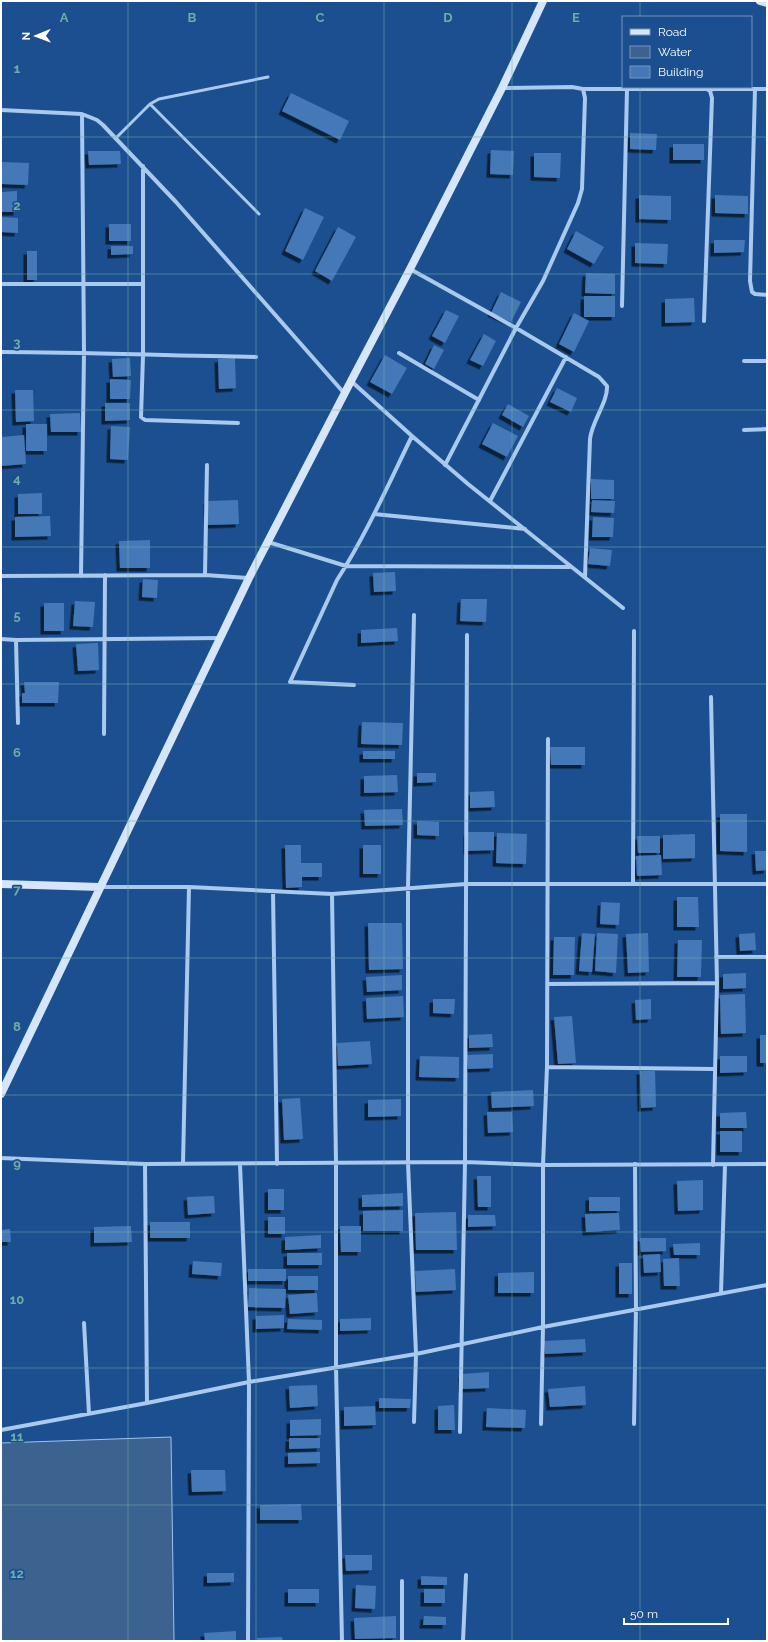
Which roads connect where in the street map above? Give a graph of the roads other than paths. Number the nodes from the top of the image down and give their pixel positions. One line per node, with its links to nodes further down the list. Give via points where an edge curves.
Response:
1 (543, 1): 5 (street)
2 (760, 1): 3 (street)
3 (767, 3)
4 (268, 77): 11 (lane, via 168,96)
5 (502, 88): 6 (street); 17 (street)
6 (582, 89): 7 (street); 24 (street, via 585,98 581,194 542,281)
7 (627, 89): 10 (street); 22 (street)
8 (754, 89): 9 (street); 10 (street); 21 (street, via 750,281 752,292)
9 (767, 89)
10 (709, 90): 23 (street, via 712,98)
11 (150, 104): 14 (lane); 16 (lane)
12 (1, 110): 13 (street)
13 (82, 114): 14 (street, via 97,120); 20 (street)
14 (116, 138): 15 (street)
15 (142, 166): 19 (street); 34 (street)
16 (259, 214)
17 (410, 270): 24 (street); 33 (street)
18 (1, 284): 20 (street)
19 (142, 284): 20 (street); 28 (street)
20 (83, 285): 26 (street)
21 (767, 295)
22 (622, 306)
23 (704, 321)
24 (516, 328): 30 (street); 35 (street)
25 (1, 352): 26 (street)
26 (84, 352): 28 (street); 51 (street)
27 (399, 353): 35 (street)
28 (143, 356): 29 (street); 36 (street, via 142,419)
29 (256, 357)
30 (566, 357): 42 (street); 52 (street, via 599,376 607,386 590,438)
31 (744, 361): 32 (street)
32 (767, 361)
33 (351, 381): 34 (street); 39 (street)
34 (344, 394): 45 (street)
35 (479, 400): 41 (street)
36 (238, 423)
37 (767, 429): 38 (street)
38 (744, 430)
39 (412, 436): 41 (street); 43 (street)
40 (207, 465): 49 (street)
41 (445, 465): 42 (street)
42 (490, 501): 44 (street)
43 (374, 514): 44 (street); 46 (street)
44 (525, 529): 47 (street)
45 (268, 542): 46 (street); 53 (street)
46 (346, 566): 47 (street); 62 (street, via 337,580 290,682)
47 (571, 567): 52 (street)
48 (105, 575): 49 (street); 51 (street); 60 (street)
49 (206, 575): 53 (street)
50 (1, 576): 51 (street)
51 (81, 576)
52 (585, 577): 54 (street)
53 (249, 578): 58 (street)
54 (623, 608)
55 (414, 615): 75 (street)
56 (634, 631): 69 (street)
57 (467, 636): 68 (street)
58 (220, 638): 60 (street); 73 (street)
59 (1, 639): 61 (street)
60 (104, 639): 61 (street); 65 (street)
61 (16, 640): 64 (street)
62 (354, 685)
63 (711, 697): 70 (street)
64 (18, 723)
65 (104, 734)
66 (548, 740): 72 (street)
67 (1, 884): 73 (street)
68 (466, 884): 72 (street); 75 (street); 87 (street)
69 (633, 884): 70 (street); 72 (street)
70 (716, 884): 71 (street); 78 (street)
71 (767, 884)
72 (548, 885): 81 (street)
73 (100, 887): 74 (street); 84 (street)
74 (190, 887): 76 (street); 90 (street)
75 (408, 887): 77 (street); 88 (street)
76 (272, 891): 77 (street); 92 (street)
77 (332, 894): 86 (street)
78 (716, 957): 79 (street); 80 (street)
79 (767, 957)
80 (717, 983): 81 (street); 83 (street)
81 (548, 984): 82 (street)
82 (547, 1067): 83 (street); 93 (street)
83 (714, 1069): 96 (street)
84 (1, 1094)
85 (1, 1158): 89 (street)
86 (336, 1162): 88 (street); 92 (street); 105 (street)
87 (465, 1162): 88 (street); 93 (street); 103 (street)
88 (408, 1163): 104 (street)
89 (145, 1164): 90 (street); 107 (street)
90 (183, 1164): 91 (street)
91 (240, 1164): 92 (street); 106 (street)
92 (277, 1164)
93 (543, 1164): 94 (street); 102 (street)
94 (635, 1164): 96 (street); 100 (street)
95 (767, 1164): 97 (street)
96 (713, 1165): 97 (street)
97 (725, 1165): 99 (street)
98 (767, 1285): 99 (street)
99 (721, 1293): 100 (street)
100 (636, 1309): 102 (street); 111 (street)
101 (84, 1323): 108 (street)
102 (543, 1327): 103 (street); 110 (street)
103 (461, 1345): 104 (street); 113 (street)
104 (416, 1354): 105 (street); 109 (street)
105 (336, 1368): 106 (street); 117 (street)
106 (249, 1382): 107 (street); 116 (street)
107 (148, 1403): 108 (street)
108 (89, 1414): 112 (street)
109 (414, 1422)
110 (541, 1424)
111 (634, 1424)
112 (1, 1430)
113 (460, 1432)
114 (466, 1575): 119 (street)
115 (402, 1581): 118 (street)
116 (248, 1641)
117 (342, 1641)
118 (402, 1641)
119 (463, 1641)

